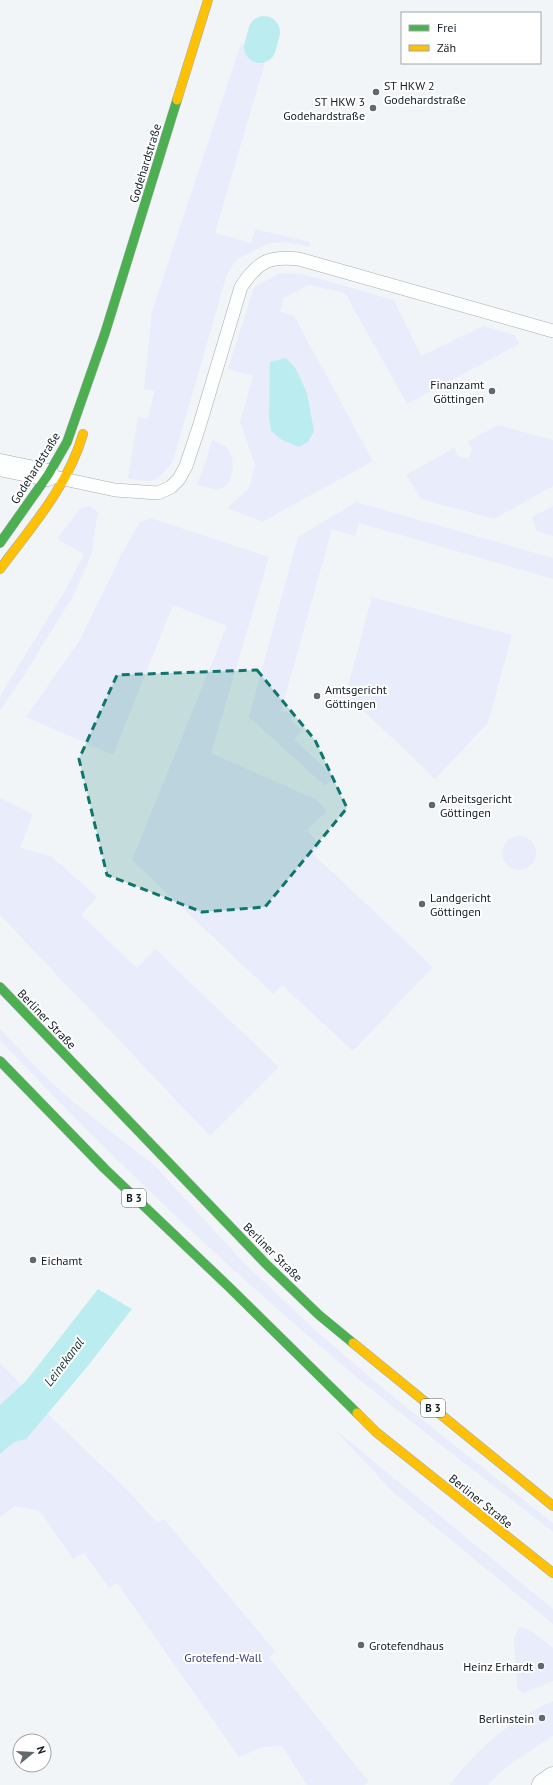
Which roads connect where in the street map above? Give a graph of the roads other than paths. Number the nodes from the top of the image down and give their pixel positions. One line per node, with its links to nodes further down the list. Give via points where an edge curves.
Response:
1 (208, 0): 3 (main road, Godehardstraße)
2 (553, 331): 7 (lane, via 299,259 271,259 259,264 241,287 199,427 179,479 158,493 115,490)
3 (105, 333): 4 (main road, Godehardstraße); 7 (main road, Godehardstraße)
4 (89, 408)
5 (86, 423): 7 (main road, Godehardstraße, via 81,446)
6 (0, 465): 7 (street)
7 (57, 477): 8 (main road, Godehardstraße); 9 (main road, Godehardstraße)
8 (0, 543)
9 (0, 569)
10 (0, 987): 12 (main road, Berliner Straße / B 3, via 266,1264 319,1315)
11 (0, 1061): 13 (main road, Berliner Straße / B 3, via 111,1175 376,1432)
12 (551, 1501)
13 (553, 1573)
14 (553, 1778): 15 (street)
15 (543, 1785)

